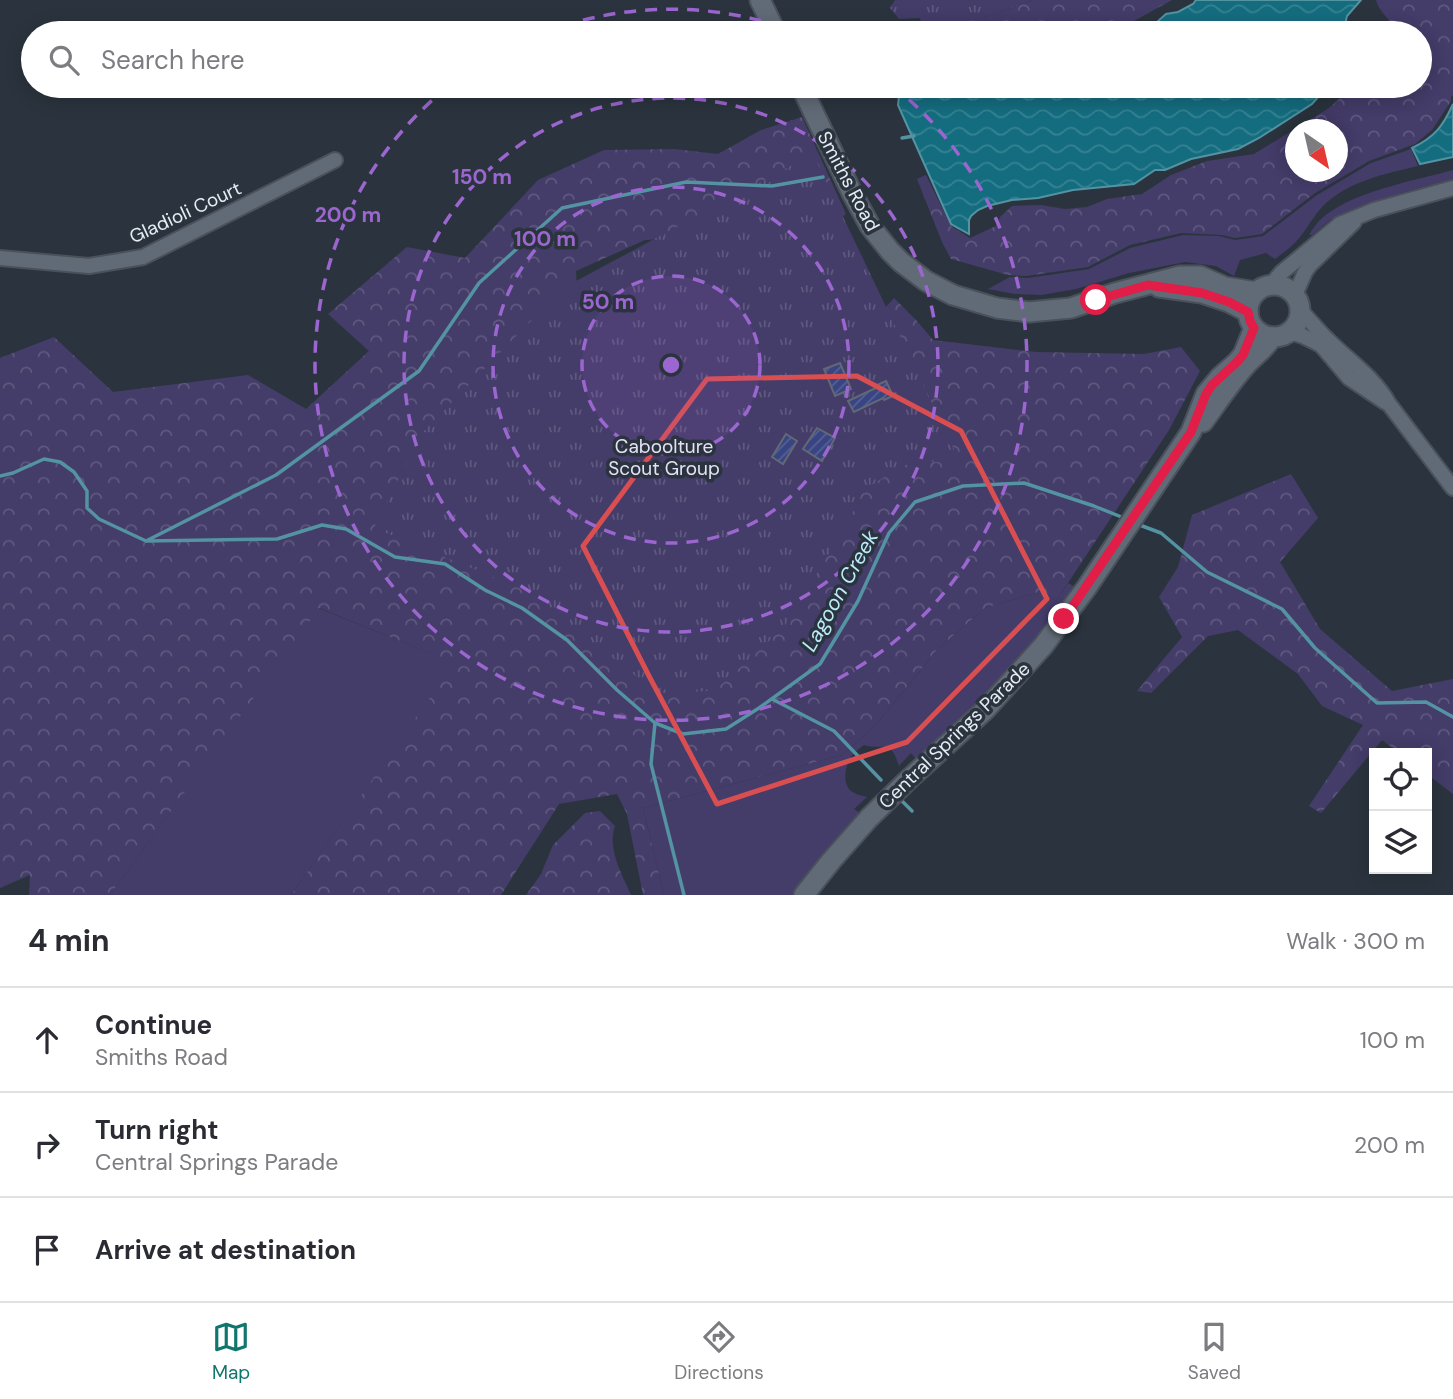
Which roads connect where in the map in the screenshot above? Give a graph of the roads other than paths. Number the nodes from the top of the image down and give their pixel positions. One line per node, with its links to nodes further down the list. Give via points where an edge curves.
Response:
1 (760, 0): 2 (street)
2 (770, 21)
3 (807, 98): 8 (street, Smiths Road, via 870,226 901,262 939,288 982,305 1029,312 1071,307)
4 (335, 160): 7 (street, Gladioli Court, via 142,257 89,266)
5 (1453, 188): 6 (street)
6 (1357, 218): 9 (street, via 1340,224); 10 (street, via 1304,272)
7 (0, 258)
8 (1148, 285): 9 (street, Smiths Road, via 1194,275 1225,288); 11 (street, Smiths Road, via 1229,302)
9 (1264, 288): 10 (street, via 1280,285 1289,289); 11 (street, via 1249,305)
10 (1298, 303): 12 (street, via 1296,326); 13 (street, via 1329,341 1382,391)
11 (1251, 320): 12 (street, via 1259,333); 14 (street, Central Springs Parade, via 1243,355 1212,385)
12 (1281, 334): 13 (street, via 1303,336 1321,345 1349,378); 14 (street, Central Springs Parade, via 1248,362)
13 (1389, 404): 15 (street)
14 (1191, 432): 16 (street, Central Springs Parade, via 1070,612 1024,668 869,818)
15 (1453, 488)
16 (804, 895)

